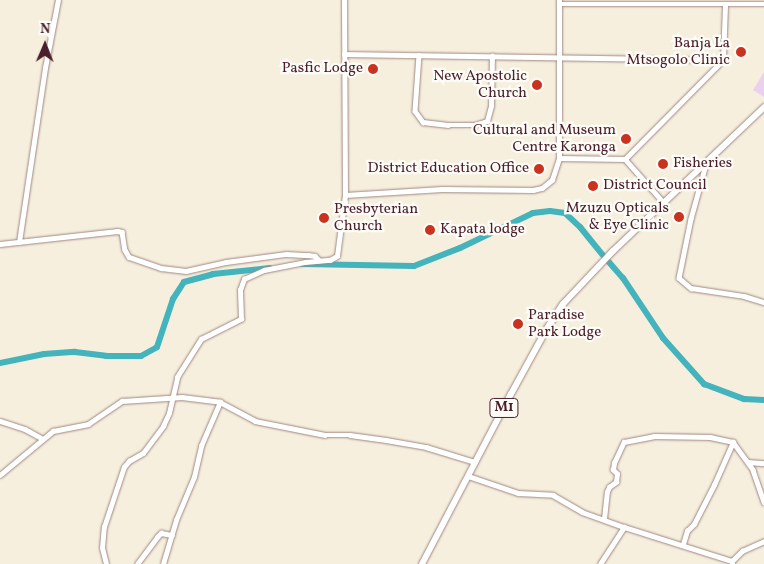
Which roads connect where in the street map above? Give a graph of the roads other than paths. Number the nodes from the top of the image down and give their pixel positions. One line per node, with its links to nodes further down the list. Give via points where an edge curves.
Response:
1 (58, 0): 17 (street)
2 (344, 0): 6 (street)
3 (560, 2): 5 (street); 9 (street)
4 (764, 4): 5 (street)
5 (725, 5): 10 (street)
6 (344, 54): 7 (street); 15 (street)
7 (419, 55): 8 (street); 8 (street, via 415,111 423,122 448,125 482,124 490,117)
8 (492, 56): 9 (street)
9 (559, 56): 10 (street); 12 (street)
10 (723, 60): 13 (street)
11 (764, 107): 14 (highway, M1)
12 (559, 158): 13 (street); 15 (street, via 552,180 533,190 442,188)
13 (624, 160): 16 (street)
14 (707, 161): 16 (highway, M1); 20 (street, via 690,219 679,278 691,288)
15 (345, 195): 19 (street, via 337,256)
16 (664, 203): 26 (highway, M1, via 578,286 546,330)
17 (19, 242): 18 (street); 19 (street, via 120,231 129,257 154,267 182,271 276,254 308,254)
18 (0, 244)
19 (319, 260): 21 (street, via 272,268 244,279 240,290 241,319 201,339 178,373)
20 (764, 302)
21 (172, 397): 22 (street); 24 (street, via 128,399 88,424 53,431); 38 (street, via 168,416 156,436 143,453 124,467 104,527 102,548)
22 (220, 402): 26 (street, via 255,421 324,435 386,440); 34 (street, via 201,446 194,476)
23 (0, 421): 24 (street)
24 (41, 438): 29 (street)
25 (733, 442): 27 (street); 32 (street, via 675,435 625,440 615,460 616,482 607,492); 36 (street)
26 (475, 462): 30 (highway, M1)
27 (748, 462): 28 (street); 31 (street)
28 (764, 463)
29 (0, 475)
30 (468, 476): 32 (street, via 518,493 554,495 582,512); 41 (highway, M1)
31 (764, 502)
32 (604, 519): 33 (street)
33 (624, 527): 36 (street); 42 (street)
34 (172, 535): 39 (street, via 161,533); 40 (street)
35 (764, 541): 37 (street, via 742,551)
36 (683, 544): 37 (street)
37 (732, 562)
38 (106, 564)
39 (137, 564)
40 (163, 564)
41 (422, 564)
42 (600, 564)

